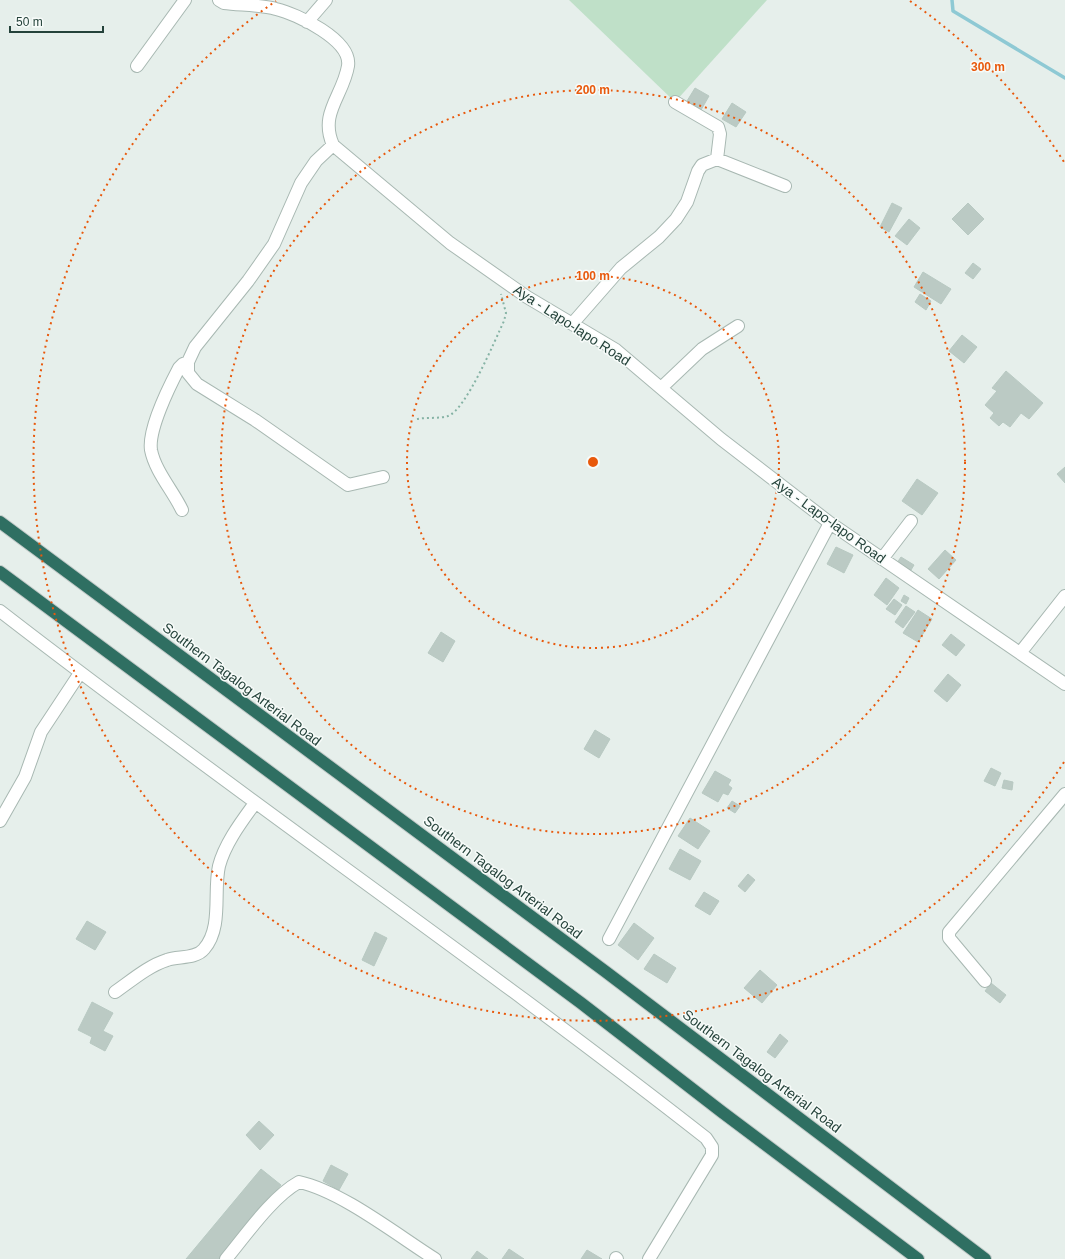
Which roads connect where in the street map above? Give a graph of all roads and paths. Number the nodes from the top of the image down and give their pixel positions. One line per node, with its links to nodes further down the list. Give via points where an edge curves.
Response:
1 (185, 0): 5 (street)
2 (219, 0): 4 (street, via 224,3 275,8)
3 (326, 0): 4 (street)
4 (307, 22): 7 (street, via 339,42 346,54 348,66 328,121 328,133)
5 (137, 66)
6 (675, 102): 8 (street, via 718,127 720,134)
7 (333, 145): 10 (street, Aya - Lapo-lapo Road, via 450,243); 13 (street, via 316,161 301,183 274,244 196,347)
8 (717, 159): 9 (street); 11 (street, via 702,165 687,202 676,218 659,237 621,268)
9 (785, 186)
10 (499, 277): 11 (street, Aya - Lapo-lapo Road, via 526,297); 15 (path, via 506,313 478,376 455,412 447,417)
11 (572, 324): 14 (street, Aya - Lapo-lapo Road, via 616,350)
12 (738, 326): 14 (street, via 702,349)
13 (188, 362): 16 (street, via 188,373 197,384 255,420 348,485); 17 (street, via 179,368 159,410 151,449)
14 (661, 388): 20 (street, Aya - Lapo-lapo Road, via 721,439)
15 (417, 419)
16 (383, 477)
17 (182, 510)
18 (911, 521): 21 (street)
19 (0, 522): 38 (highway, Southern Tagalog Arterial Road, via 606,972)
20 (830, 523): 21 (street, Aya - Lapo-lapo Road); 31 (street)
21 (882, 558): 25 (street, Aya - Lapo-lapo Road)
22 (0, 572): 37 (highway, via 581,1003)
23 (1065, 596): 25 (street)
24 (0, 611): 26 (street)
25 (1020, 653): 27 (street, Aya - Lapo-lapo Road)
26 (80, 673): 29 (street); 30 (street, via 41,732 25,777)
27 (1065, 684)
28 (1065, 794): 32 (street, via 949,932 949,938 956,949)
29 (256, 803): 33 (street, via 236,828 219,866 213,935 204,950 163,961); 36 (street, via 583,1042 706,1138 712,1147 712,1155)
30 (0, 821)
31 (609, 939)
32 (985, 981)
33 (115, 992)
34 (226, 1259): 35 (street, via 277,1199 299,1182 312,1185 351,1205)
35 (434, 1259)
36 (649, 1259)
37 (918, 1259)
38 (985, 1259)

